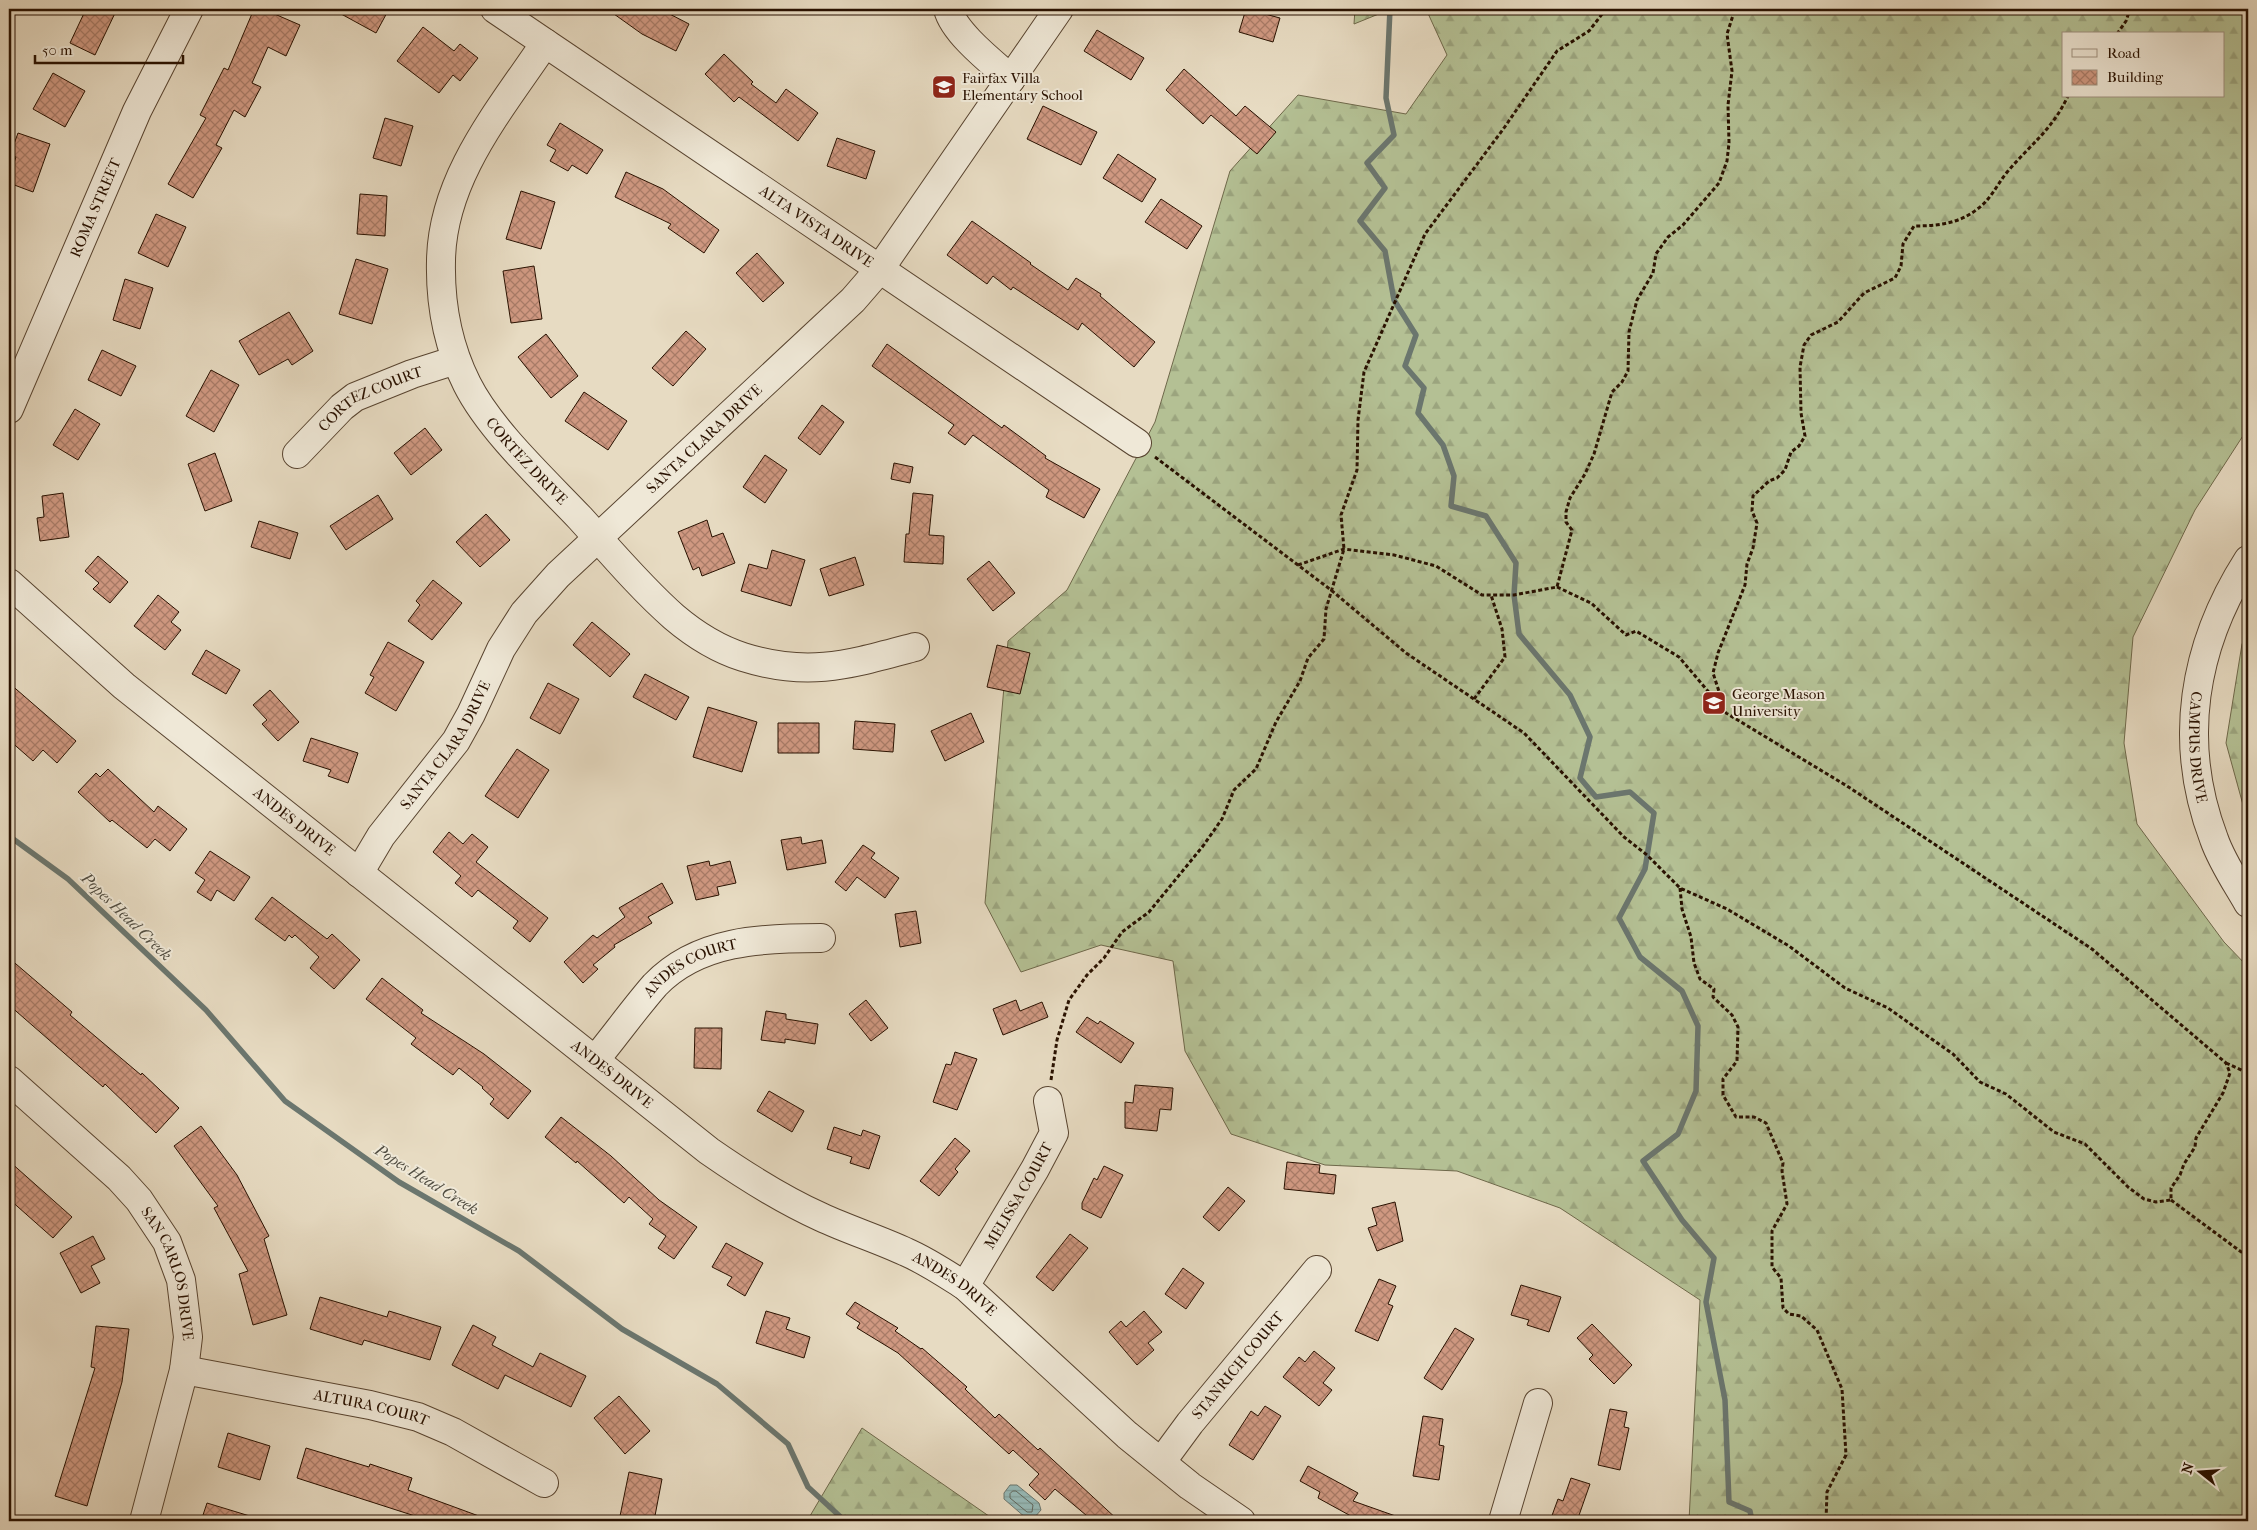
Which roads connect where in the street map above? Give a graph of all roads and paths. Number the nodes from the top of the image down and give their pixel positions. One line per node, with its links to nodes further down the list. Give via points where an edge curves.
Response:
1 (189, 9): 14 (street, ROMA STREET, via 137,110)
2 (495, 9): 9 (street, ALTA VISTA DRIVE)
3 (948, 9): 10 (street, via 964,34)
4 (1059, 9): 10 (street, SANTA CLARA DRIVE)
5 (1606, 9): 18 (path, via 1589,30 1557,51 1425,234 1364,372 1358,420 1357,470 1341,515)
6 (1736, 9): 22 (path, via 1727,34 1732,71 1727,161 1719,184 1656,254 1653,273 1637,300 1629,332 1628,371 1612,392 1594,454 1566,512 1566,522 1572,530)
7 (2130, 9): 8 (path)
8 (2118, 32)
9 (545, 43): 12 (street, ALTA VISTA DRIVE); 13 (street, CORTEZ DRIVE, via 470,154 450,204 441,261 444,311)
10 (1011, 79): 12 (street, SANTA CLARA DRIVE)
11 (2067, 98): 27 (path, via 2040,139 1976,210 1954,222 1914,226 1903,244 1901,266 1895,278 1864,293 1838,322 1811,335 1804,345 1800,373 1804,436 1791,452 1785,470 1753,496 1752,511 1757,523 1745,585 1713,673)
12 (879, 270): 15 (street, ALTA VISTA DRIVE); 17 (street, SANTA CLARA DRIVE, via 853,300)
13 (456, 360): 16 (street, CORTEZ COURT, via 355,397); 17 (street, CORTEZ DRIVE, via 484,412)
14 (9, 410)
15 (1137, 443): 20 (path)
16 (296, 454)
17 (598, 538): 25 (street, CORTEZ DRIVE, via 676,618 706,640 741,656 785,666 827,668); 28 (street, SANTA CLARA DRIVE, via 524,613 501,649 456,740 381,836)
18 (1344, 549): 20 (path); 23 (path); 24 (path, via 1394,555 1436,566 1482,595)
19 (2248, 560): 30 (street, CAMPUS DRIVE, via 2215,621 2202,661 2195,696 2194,734 2196,772 2206,816 2228,871)
20 (1298, 565): 23 (path)
21 (9, 583): 28 (street, ANDES DRIVE, via 124,686)
22 (1557, 587): 24 (path, via 1514,595); 27 (path, via 1591,603 1626,635 1636,631 1679,657)
23 (1332, 590): 26 (path, via 1406,653); 36 (path, via 1326,609 1324,639 1308,658 1300,681 1276,722 1256,769 1234,790 1222,819 1204,846 1149,912 1122,932 1069,1000 1057,1040)
24 (1491, 595): 26 (path, via 1502,629 1505,657)
25 (914, 646)
26 (1474, 699): 29 (path, via 1524,733 1624,837)
27 (1726, 713): 33 (path, via 1847,786 2092,949)
28 (359, 873): 32 (street, ANDES DRIVE)
29 (1680, 888): 37 (path, via 1727,909 1789,946 1846,988 1888,1008 1953,1054 1980,1082 2006,1094 2054,1132 2086,1144 2144,1199 2156,1202); 48 (path, via 1682,909 1700,979 1714,989 1713,997 1732,1015 1738,1027 1737,1061 1723,1079 1723,1095 1736,1117 1754,1117 1766,1123 1783,1163 1786,1204 1772,1230 1772,1267 1780,1278 1783,1308 1789,1314 1800,1316 1817,1330 1842,1389 1846,1455 1827,1492)
30 (2248, 903)
31 (821, 938): 32 (street, ANDES COURT, via 742,942 700,954 656,985)
32 (595, 1060): 40 (street, ANDES DRIVE, via 709,1151 752,1180 822,1218 907,1252)
33 (2226, 1062): 34 (path); 37 (path, via 2230,1073 2224,1093 2196,1138 2195,1147 2171,1188)
34 (2248, 1073)
35 (9, 1080): 41 (street, SAN CARLOS DRIVE, via 119,1178 159,1228 181,1280 188,1337)
36 (1048, 1101): 40 (street, MELISSA COURT, via 1054,1133)
37 (2171, 1200): 38 (path)
38 (2248, 1257)
39 (1317, 1270): 43 (street, STANRICH COURT)
40 (966, 1286): 43 (street, ANDES DRIVE, via 1127,1435)
41 (184, 1370): 44 (street, ALTURA COURT, via 418,1417 453,1432); 45 (street, SAN CARLOS DRIVE)
42 (1538, 1402): 47 (street)
43 (1162, 1461): 46 (street, ANDES DRIVE, via 1190,1486)
44 (544, 1483)
45 (144, 1521)
46 (1240, 1521)
47 (1503, 1521)
48 (1826, 1521)

